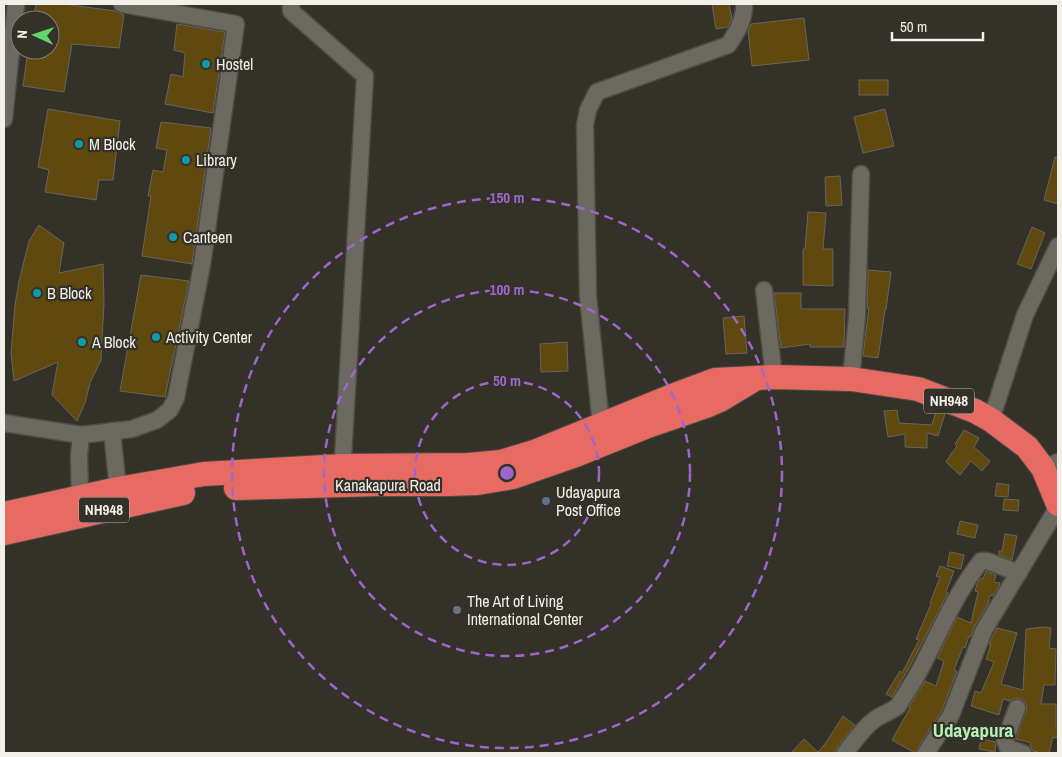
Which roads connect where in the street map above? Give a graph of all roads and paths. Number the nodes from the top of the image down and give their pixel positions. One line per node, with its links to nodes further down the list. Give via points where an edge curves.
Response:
1 (16, 4): 5 (street)
2 (122, 4): 14 (street, via 236,24 202,265 176,398 170,410 157,420 132,429)
3 (291, 4): 18 (street, via 291,11 365,76)
4 (744, 4): 13 (street, via 745,10 736,34 728,46 597,92 588,110 584,124 588,296)
5 (4, 119)
6 (861, 174): 10 (street, via 857,316)
7 (1058, 246): 11 (street, via 1025,314)
8 (764, 290): 9 (street)
9 (765, 378): 10 (highway, Kanakapura Road / NH948); 13 (highway, Kanakapura Road / NH948, via 715,380); 16 (highway, Kanakapura Road / NH948, via 720,400 573,456)
10 (851, 379): 11 (highway, Kanakapura Road / NH948, via 918,389)
11 (991, 420): 17 (highway, Kanakapura Road / NH948)
12 (4, 423): 15 (street)
13 (602, 424): 16 (highway, Kanakapura Road / NH948)
14 (112, 431): 15 (street); 19 (street)
15 (81, 435): 20 (street)
16 (537, 460): 18 (highway, Kanakapura Road / NH948, via 513,477 476,483 449,484)
17 (1051, 465): 21 (highway, Kanakapura Road / NH948)
18 (342, 475): 19 (highway, Kanakapura Road / NH948, via 204,474); 23 (highway, Kanakapura Road / NH948, via 205,489)
19 (118, 489): 20 (highway, Kanakapura Road / NH948)
20 (80, 497): 22 (highway, Kanakapura Road / NH948)
21 (1058, 506): 24 (street)
22 (4, 514)
23 (4, 533)
24 (1019, 573): 26 (street, via 981,561 952,606 898,706 874,720); 27 (street, via 984,630 951,715)
25 (1017, 708): 28 (street, via 1005,741 1008,748)
26 (845, 753)
27 (926, 753)
28 (1023, 753)

